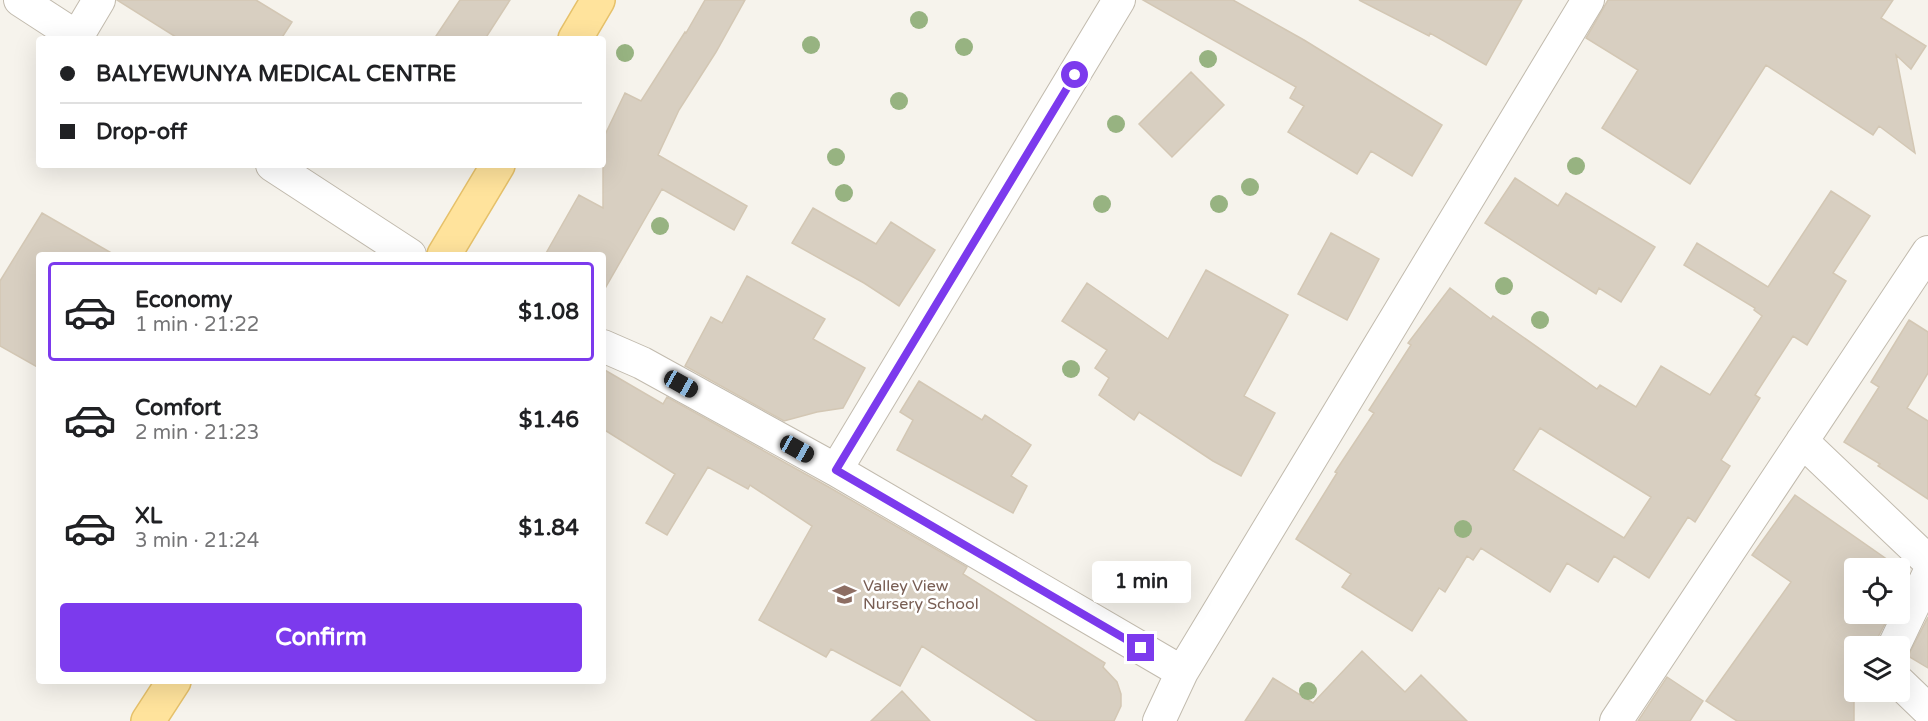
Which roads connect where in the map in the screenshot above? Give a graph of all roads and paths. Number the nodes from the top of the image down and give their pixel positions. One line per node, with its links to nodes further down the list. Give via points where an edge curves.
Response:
1 (20, 0): 6 (street)
2 (99, 0): 7 (street)
3 (598, 0): 8 (main road)
4 (1119, 0): 16 (street)
5 (1588, 0): 20 (street)
6 (76, 36)
7 (80, 36)
8 (577, 36)
9 (277, 168): 11 (street)
10 (496, 168): 12 (main road)
11 (405, 252)
12 (446, 252)
13 (1928, 252): 15 (street)
14 (606, 347): 16 (street, via 642,363)
15 (1802, 441): 17 (street); 26 (street)
16 (836, 470): 20 (street)
17 (1928, 561)
18 (1928, 575): 19 (street)
19 (1899, 636)
20 (1182, 672): 25 (street)
21 (172, 684): 24 (main road)
22 (1910, 693): 23 (street)
23 (1928, 710)
24 (148, 721)
25 (1159, 721)
26 (1616, 721)

